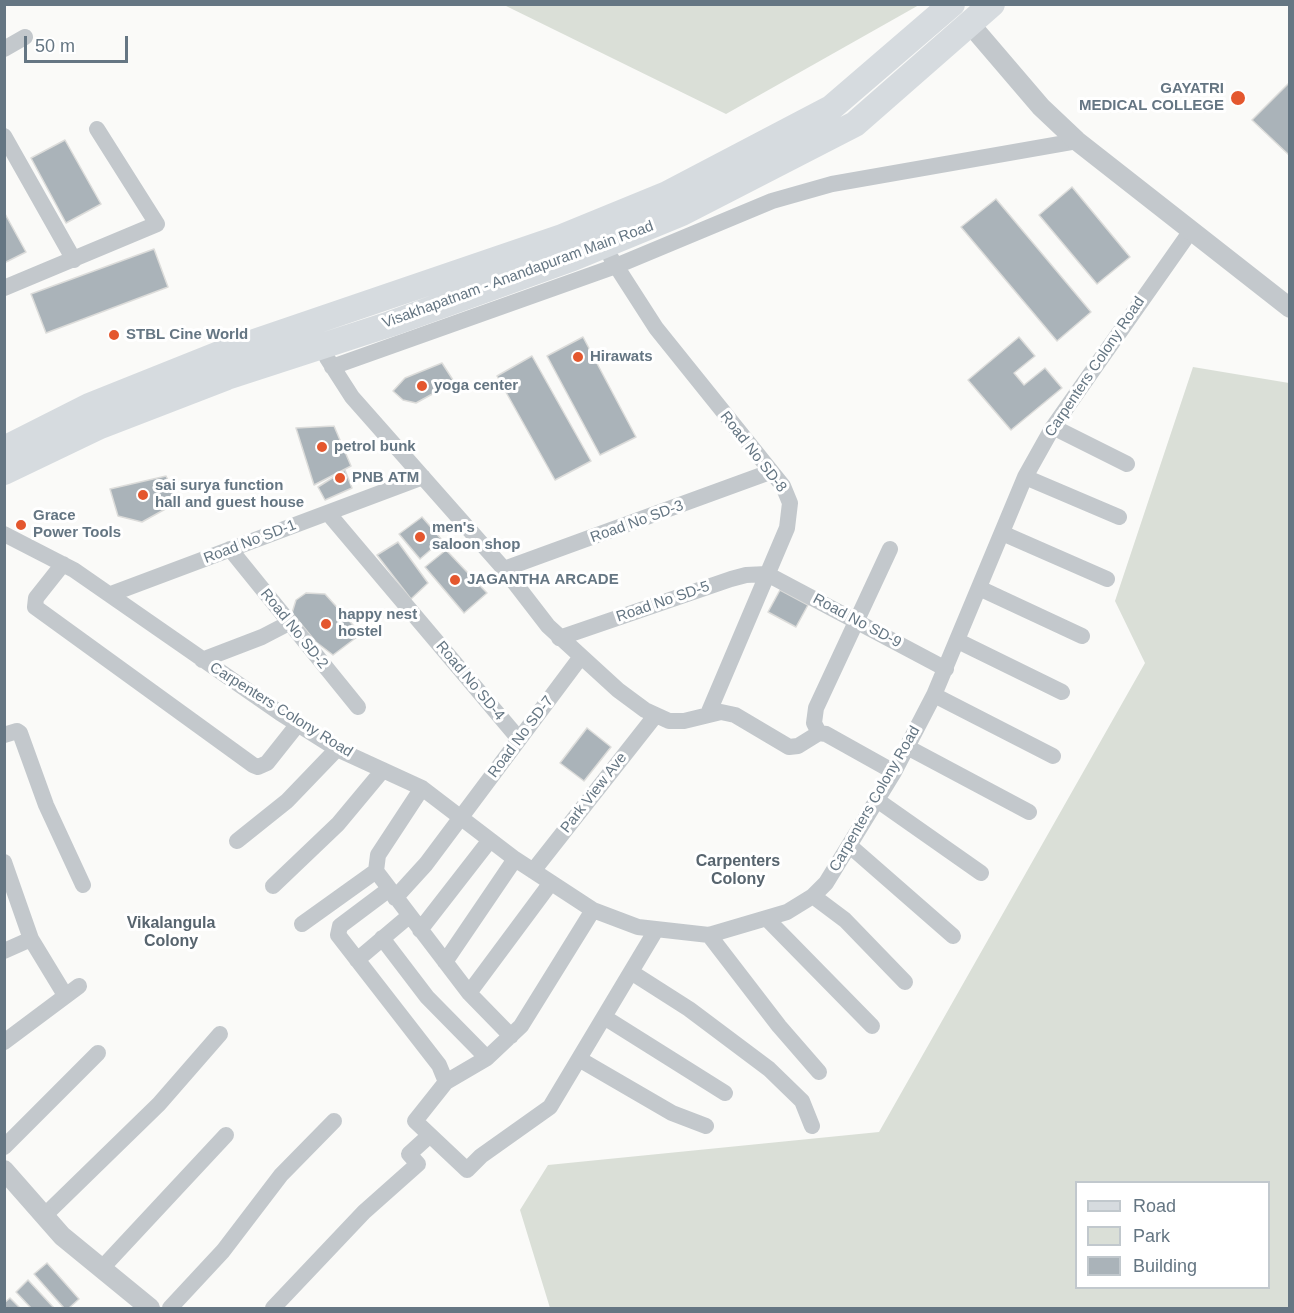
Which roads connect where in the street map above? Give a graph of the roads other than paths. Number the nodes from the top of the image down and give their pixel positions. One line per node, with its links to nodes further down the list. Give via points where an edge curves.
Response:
1 (952, 4): 16 (main road, Visakhapatnam - Anandapuram Main Road, via 831,108 667,194 551,241 219,354 89,406)
2 (992, 4): 3 (main road, Visakhapatnam - Anandapuram Main Road)
3 (970, 24): 7 (street, via 1041,107); 10 (main road, Visakhapatnam - Anandapuram Main Road, via 855,124 682,213)
4 (25, 37): 5 (street)
5 (4, 49)
6 (97, 129): 11 (street, via 157,224)
7 (1077, 141): 9 (street); 10 (street, via 832,183)
8 (6, 142): 11 (street)
9 (1190, 232): 13 (street); 15 (street, Carpenters Colony Road)
10 (610, 256): 14 (main road, Visakhapatnam - Anandapuram Main Road, via 390,324); 19 (street, Road No SD-8, via 662,336)
11 (74, 260): 12 (street)
12 (4, 288)
13 (1290, 308)
14 (326, 356): 18 (main road, Visakhapatnam - Anandapuram Main Road, via 227,377 100,426); 20 (street, via 352,397)
15 (1053, 427): 17 (street); 21 (street, Carpenters Colony Road)
16 (4, 449)
17 (1127, 464)
18 (4, 472)
19 (770, 472): 29 (street, Road No SD-3); 30 (street, Road No SD-8, via 787,494 790,514)
20 (423, 477): 22 (street, Road No SD-1); 29 (street)
21 (1025, 477): 23 (street); 24 (street, Carpenters Colony Road)
22 (328, 513): 26 (street, Road No SD-1); 50 (street, Road No SD-4)
23 (1119, 516)
24 (1002, 533): 31 (street); 32 (street, Carpenters Colony Road)
25 (4, 534): 28 (street, Carpenters Colony Road)
26 (230, 549): 33 (street, Road No SD-1); 35 (street, Road No SD-2)
27 (890, 549): 34 (street)
28 (63, 564): 33 (street, Carpenters Colony Road); 47 (street, via 36,598 35,607 253,765 267,763)
29 (504, 569): 37 (street)
30 (767, 574): 34 (street, Road No SD-9); 37 (street, Road No SD-5, via 731,579); 45 (street, Road No SD-8)
31 (1107, 579)
32 (979, 588): 36 (street); 38 (street, Carpenters Colony Road)
33 (111, 594): 40 (street, Carpenters Colony Road)
34 (857, 621): 41 (street, Road No SD-9); 48 (street, via 816,708 814,723)
35 (289, 623): 40 (street, via 262,638); 44 (street, Road No SD-2)
36 (1082, 636)
37 (559, 638): 39 (street)
38 (958, 641): 41 (street, Carpenters Colony Road); 42 (street)
39 (580, 658): 46 (street); 50 (street, Road No SD-7)
40 (202, 660): 47 (street, Carpenters Colony Road)
41 (946, 669): 43 (street, Carpenters Colony Road)
42 (1062, 692)
43 (934, 695): 51 (street, Carpenters Colony Road); 53 (street)
44 (358, 707)
45 (708, 714): 46 (street, via 684,721); 48 (street, via 735,715 789,747)
46 (655, 716): 66 (street, Park View Ave)
47 (298, 724): 52 (street, Carpenters Colony Road)
48 (819, 733): 55 (street)
49 (4, 735): 69 (street, via 20,732 46,805)
50 (519, 739): 59 (street, Road No SD-7)
51 (907, 747): 55 (street, Carpenters Colony Road); 58 (street)
52 (337, 749): 54 (street, Carpenters Colony Road); 61 (street, via 287,801)
53 (1053, 756)
54 (383, 770): 56 (street, Carpenters Colony Road); 70 (street, via 338,824)
55 (894, 772): 57 (street, Carpenters Colony Road)
56 (422, 788): 59 (street, Carpenters Colony Road); 65 (street, via 378,855)
57 (877, 800): 62 (street, Carpenters Colony Road); 67 (street)
58 (1029, 812)
59 (462, 817): 60 (street, Carpenters Colony Road); 71 (street, Road No SD-7, via 426,864)
60 (490, 840): 63 (street, Carpenters Colony Road); 77 (street)
61 (237, 841)
62 (850, 846): 72 (street, Carpenters Colony Road); 80 (street)
63 (515, 859): 66 (street, Carpenters Colony Road); 85 (street)
64 (4, 862): 82 (street)
65 (376, 871): 71 (street); 76 (street)
66 (533, 871): 68 (street, Carpenters Colony Road)
67 (981, 873)
68 (550, 884): 73 (street, Carpenters Colony Road); 88 (street)
69 (83, 885)
70 (273, 886)
71 (391, 894): 74 (street); 84 (street, Road No SD-7, via 338,930)
72 (813, 896): 75 (street, Carpenters Colony Road); 87 (street, via 845,920)
73 (593, 910): 78 (street, Carpenters Colony Road); 92 (street)
74 (409, 916): 77 (street); 81 (street)
75 (767, 919): 79 (street, Carpenters Colony Road); 90 (street)
76 (302, 924)
77 (420, 930): 85 (street)
78 (656, 930): 79 (street, Carpenters Colony Road); 86 (street)
79 (709, 935): 97 (street)
80 (953, 936)
81 (382, 938): 84 (street); 95 (street, via 428,996)
82 (31, 939): 83 (street); 93 (street, via 72,991)
83 (4, 951)
84 (357, 960): 98 (street, via 439,1065)
85 (445, 962): 88 (street)
86 (631, 972): 89 (street); 102 (street, via 689,1009 769,1069 802,1101)
87 (905, 982)
88 (470, 993): 92 (street)
89 (604, 1017): 96 (street); 99 (street)
90 (872, 1026)
91 (220, 1034): 107 (street, via 159,1104)
92 (511, 1036): 95 (street)
93 (4, 1042)
94 (98, 1053): 105 (street)
95 (487, 1058): 98 (street)
96 (579, 1059): 101 (street, via 672,1113); 103 (street, via 546,1112 467,1170)
97 (819, 1072)
98 (446, 1082): 103 (street, via 415,1121)
99 (725, 1093)
100 (334, 1121): 110 (street, via 281,1175 223,1251)
101 (706, 1126)
102 (813, 1126)
103 (430, 1135): 111 (street, via 409,1154 418,1164 364,1212)
104 (226, 1136): 108 (street)
105 (4, 1147)
106 (4, 1170): 107 (street)
107 (44, 1216): 108 (street)
108 (102, 1268): 109 (street)
109 (150, 1308)
110 (170, 1308)
111 (273, 1308)

